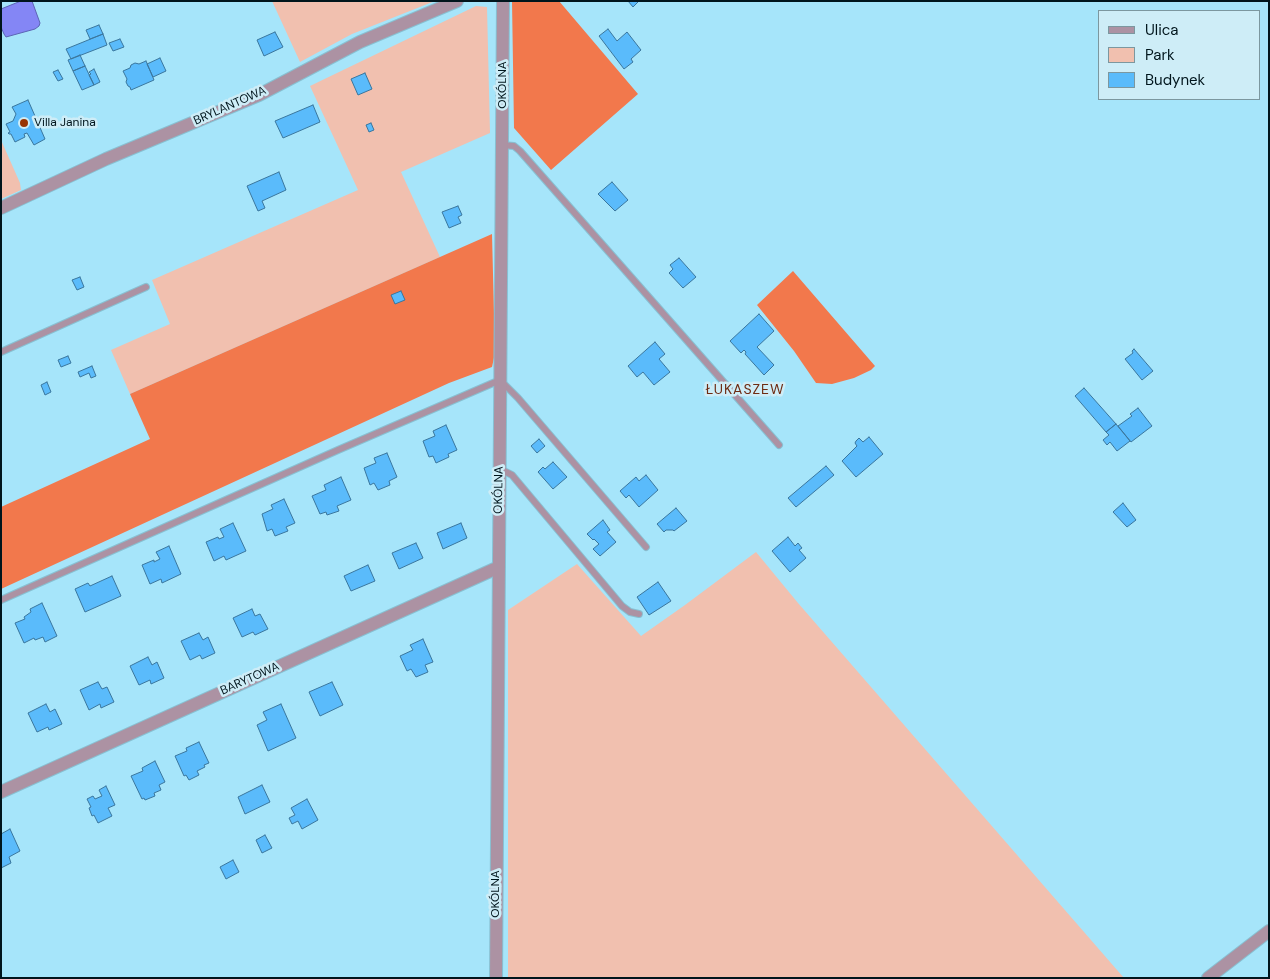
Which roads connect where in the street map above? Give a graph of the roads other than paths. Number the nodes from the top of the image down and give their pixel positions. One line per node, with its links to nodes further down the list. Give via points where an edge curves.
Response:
1 (457, 1): 4 (street, BRYLANTOWA, via 360,42 259,95 106,159)
2 (503, 1): 3 (street, OKÓLNA)
3 (502, 145): 7 (street, OKÓLNA); 8 (lane, via 514,146 520,151)
4 (1, 208)
5 (146, 287): 6 (lane)
6 (1, 352)
7 (500, 380): 9 (street, OKÓLNA); 10 (lane); 12 (lane)
8 (779, 445)
9 (500, 469): 11 (street, OKÓLNA); 13 (lane, via 512,474 622,606)
10 (646, 547)
11 (498, 567): 14 (street, BARYTOWA); 16 (street, OKÓLNA)
12 (1, 600)
13 (639, 614)
14 (1, 792)
15 (1269, 931): 17 (street)
16 (496, 978)
17 (1208, 978)

